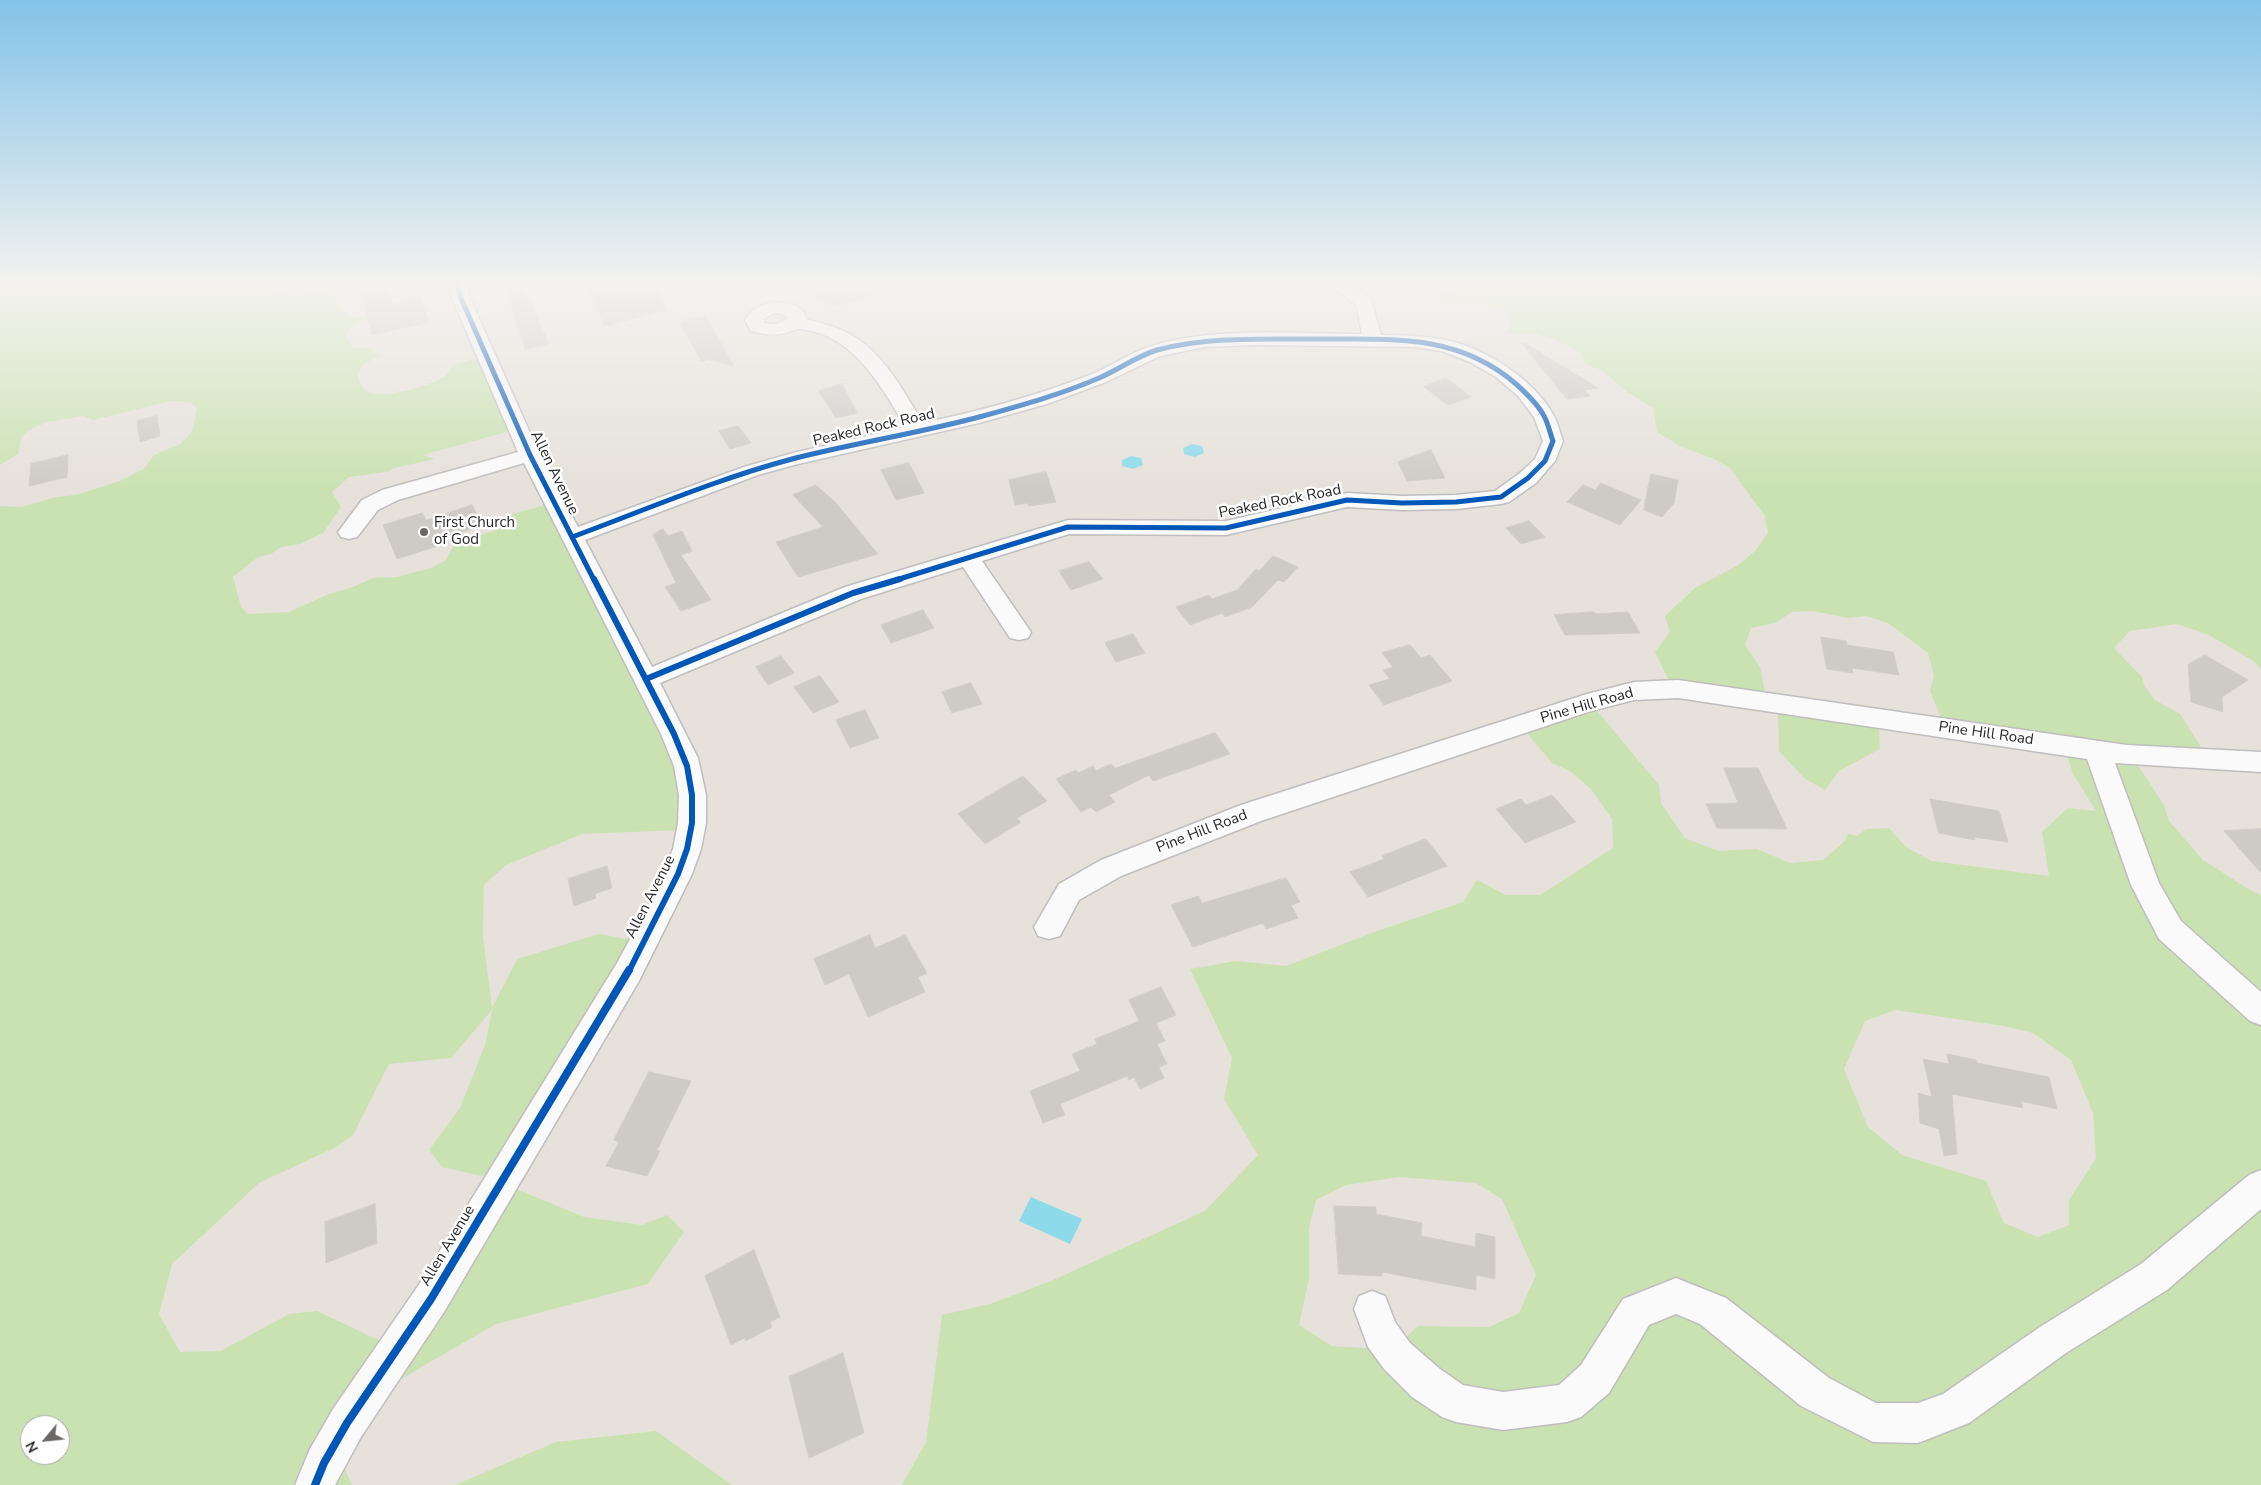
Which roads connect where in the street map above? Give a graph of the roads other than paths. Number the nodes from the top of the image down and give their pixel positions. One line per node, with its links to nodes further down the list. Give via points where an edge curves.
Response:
1 (484, 351): 6 (street, Allen Avenue)
2 (862, 351): 5 (street, via 870,358)
3 (1156, 351): 5 (street, Peaked Rock Road, via 1058,394)
4 (1460, 351): 9 (street, Peaked Rock Road, via 1503,373 1525,392 1544,416 1553,441 1545,461 1501,497 1411,503 1347,500 1226,528 1068,527)
5 (918, 431): 8 (street, Peaked Rock Road, via 751,471)
6 (530, 455): 7 (street, via 390,495 370,505); 8 (street, Allen Avenue)
7 (349, 532)
8 (572, 537): 11 (street, Allen Avenue)
9 (968, 557): 10 (street); 11 (street, Peaked Rock Road, via 853,592)
10 (1019, 632)
11 (646, 679): 18 (street, Allen Avenue, via 687,766 692,823 684,861 628,972 431,1299 347,1423)
12 (2097, 750): 13 (street, Pine Hill Road, via 2127,755); 14 (street, Pine Hill Road, via 1678,689 1634,691 1587,703 1250,813 1111,868 1069,892); 15 (street, via 2145,885 2170,930)
13 (2261, 762)
14 (1049, 927)
15 (2261, 1011)
16 (2261, 1188): 17 (street, via 2154,1277 2053,1340 1955,1409 1918,1424 1873,1422 1824,1397 1714,1311 1676,1296 1636,1312 1596,1379 1566,1403 1503,1411 1456,1403 1426,1383 1397,1356 1381,1334)
17 (1372, 1309)
18 (315, 1485)

